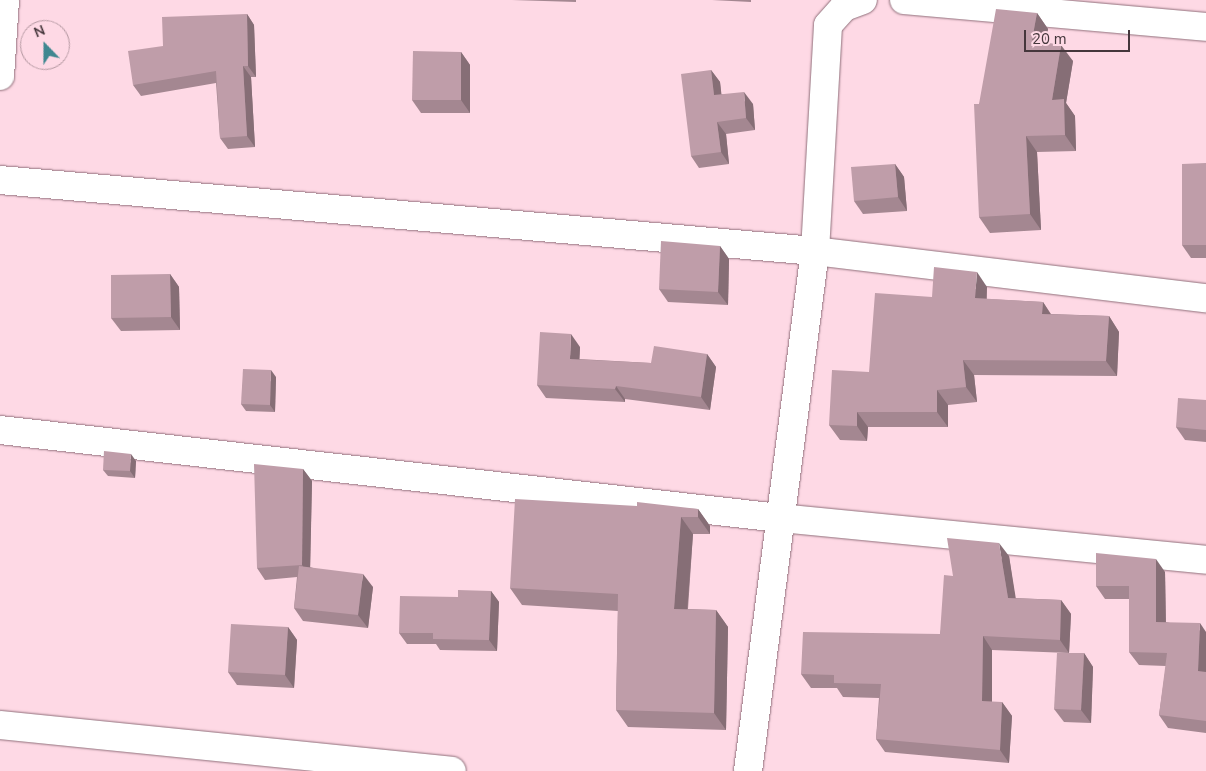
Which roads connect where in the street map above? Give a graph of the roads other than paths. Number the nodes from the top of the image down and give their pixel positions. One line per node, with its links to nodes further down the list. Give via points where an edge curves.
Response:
1 (5, 0): 5 (street)
2 (863, 0): 7 (street, via 844,7 828,25)
3 (904, 0): 4 (street)
4 (1206, 27)
5 (0, 76)
6 (0, 180): 7 (street)
7 (815, 251): 8 (street); 10 (street)
8 (1206, 298)
9 (0, 430): 10 (street)
10 (780, 518): 11 (street); 14 (street)
11 (1206, 560)
12 (0, 725): 13 (street)
13 (452, 771)
14 (748, 771)

